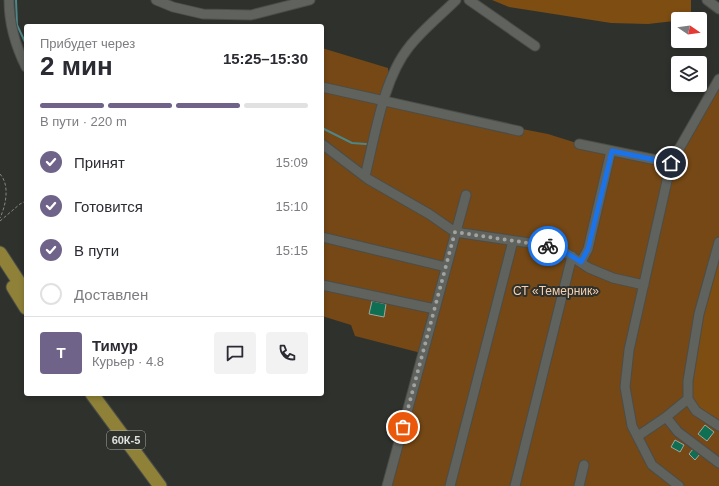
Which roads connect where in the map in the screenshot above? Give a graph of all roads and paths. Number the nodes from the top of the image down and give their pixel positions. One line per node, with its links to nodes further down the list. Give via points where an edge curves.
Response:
1 (9, 0): 9 (street, via 11,31)
2 (156, 0): 3 (street, via 173,8 203,14 251,16)
3 (310, 0)
4 (456, 0): 12 (street, via 408,48 394,73)
5 (469, 0): 8 (street)
6 (707, 0): 7 (street)
7 (719, 9)
8 (535, 46)
9 (24, 63)
10 (719, 79): 17 (street)
11 (324, 87): 12 (street)
12 (384, 101): 13 (street); 19 (street)
13 (519, 131)
14 (579, 144): 16 (street)
15 (324, 145): 19 (street)
16 (612, 151): 17 (street); 29 (street, via 588,249)
17 (671, 163): 33 (street)
18 (0, 174): 22 (path, via 6,189)
19 (365, 176): 23 (street)
20 (466, 195): 23 (street)
21 (24, 202): 22 (path)
22 (0, 219)
23 (455, 232): 25 (street); 31 (street)
24 (324, 237): 31 (street)
25 (513, 241): 28 (street, via 557,247); 48 (street)
26 (719, 242): 39 (street, via 699,314 688,381)
27 (0, 252): 34 (highway)
28 (572, 256): 29 (street); 49 (street)
29 (581, 262): 33 (street, via 613,278)
30 (0, 267): 35 (highway)
31 (446, 267): 36 (street)
32 (324, 285): 36 (street)
33 (644, 285): 42 (street, via 629,350 624,386 632,426)
34 (24, 290)
35 (24, 305)
36 (435, 309): 47 (street)
37 (84, 396): 45 (highway, 60К-5)
38 (93, 396): 46 (highway, 60К-5)
39 (688, 399): 40 (street); 41 (street, via 696,411)
40 (666, 417): 42 (street); 43 (street, via 678,432)
41 (719, 426)
42 (638, 436): 51 (street, via 652,465)
43 (719, 463)
44 (584, 465): 50 (street)
45 (151, 486)
46 (160, 486)
47 (387, 486)
48 (450, 486)
49 (515, 486)
50 (579, 486)
51 (679, 486)

